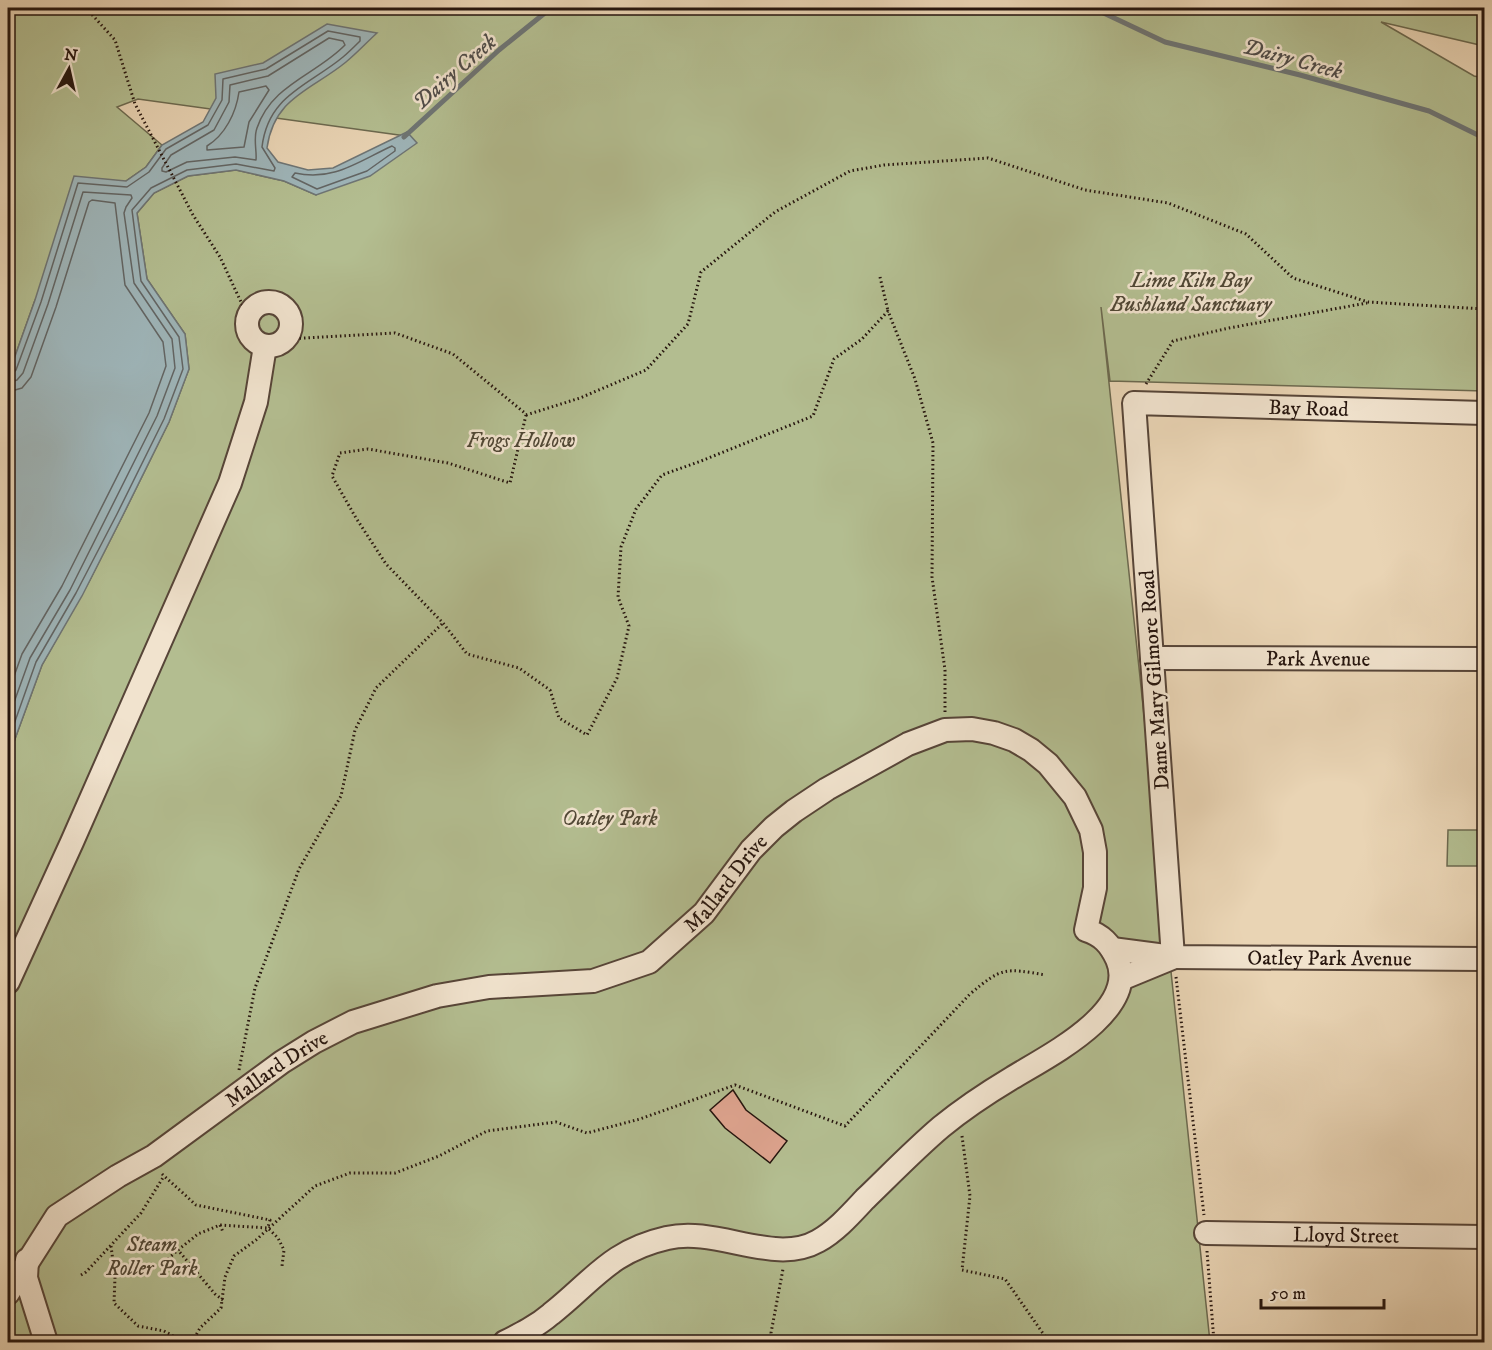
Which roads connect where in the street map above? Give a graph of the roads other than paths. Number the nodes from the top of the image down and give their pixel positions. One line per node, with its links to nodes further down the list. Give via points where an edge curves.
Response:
1 (275, 342): 1 (street, via 259,344 248,329 248,317 263,303 283,307 290,319 291,326); 10 (street, via 230,483)
2 (1134, 403): 3 (street, Bay Road); 4 (street, Dame Mary Gilmore Road)
3 (1485, 412)
4 (1152, 658): 5 (street, Park Avenue); 7 (street, Dame Mary Gilmore Road)
5 (1485, 659)
6 (1112, 949): 7 (street); 9 (street); 13 (street, Mallard Drive, via 1101,936 1086,930 1095,888 1095,852 1084,813 1068,788 1048,764 1014,740 972,729 945,730 908,744 794,811 751,850 704,913 649,962 593,981 467,990 436,996 353,1022 314,1042 233,1098 158,1162 118,1176 57,1216)
7 (1173, 957): 8 (street, Oatley Park Avenue); 9 (street)
8 (1485, 959)
9 (1121, 979): 16 (street, via 1099,1020 959,1113 830,1233 808,1245 787,1249 693,1234 649,1243 619,1256 552,1314)
10 (8, 982)
11 (1206, 1233): 12 (street, Lloyd Street)
12 (1485, 1237)
13 (27, 1260): 14 (street, Mallard Drive); 15 (street, via 26,1278)
14 (8, 1293)
15 (46, 1342)
16 (505, 1342)

